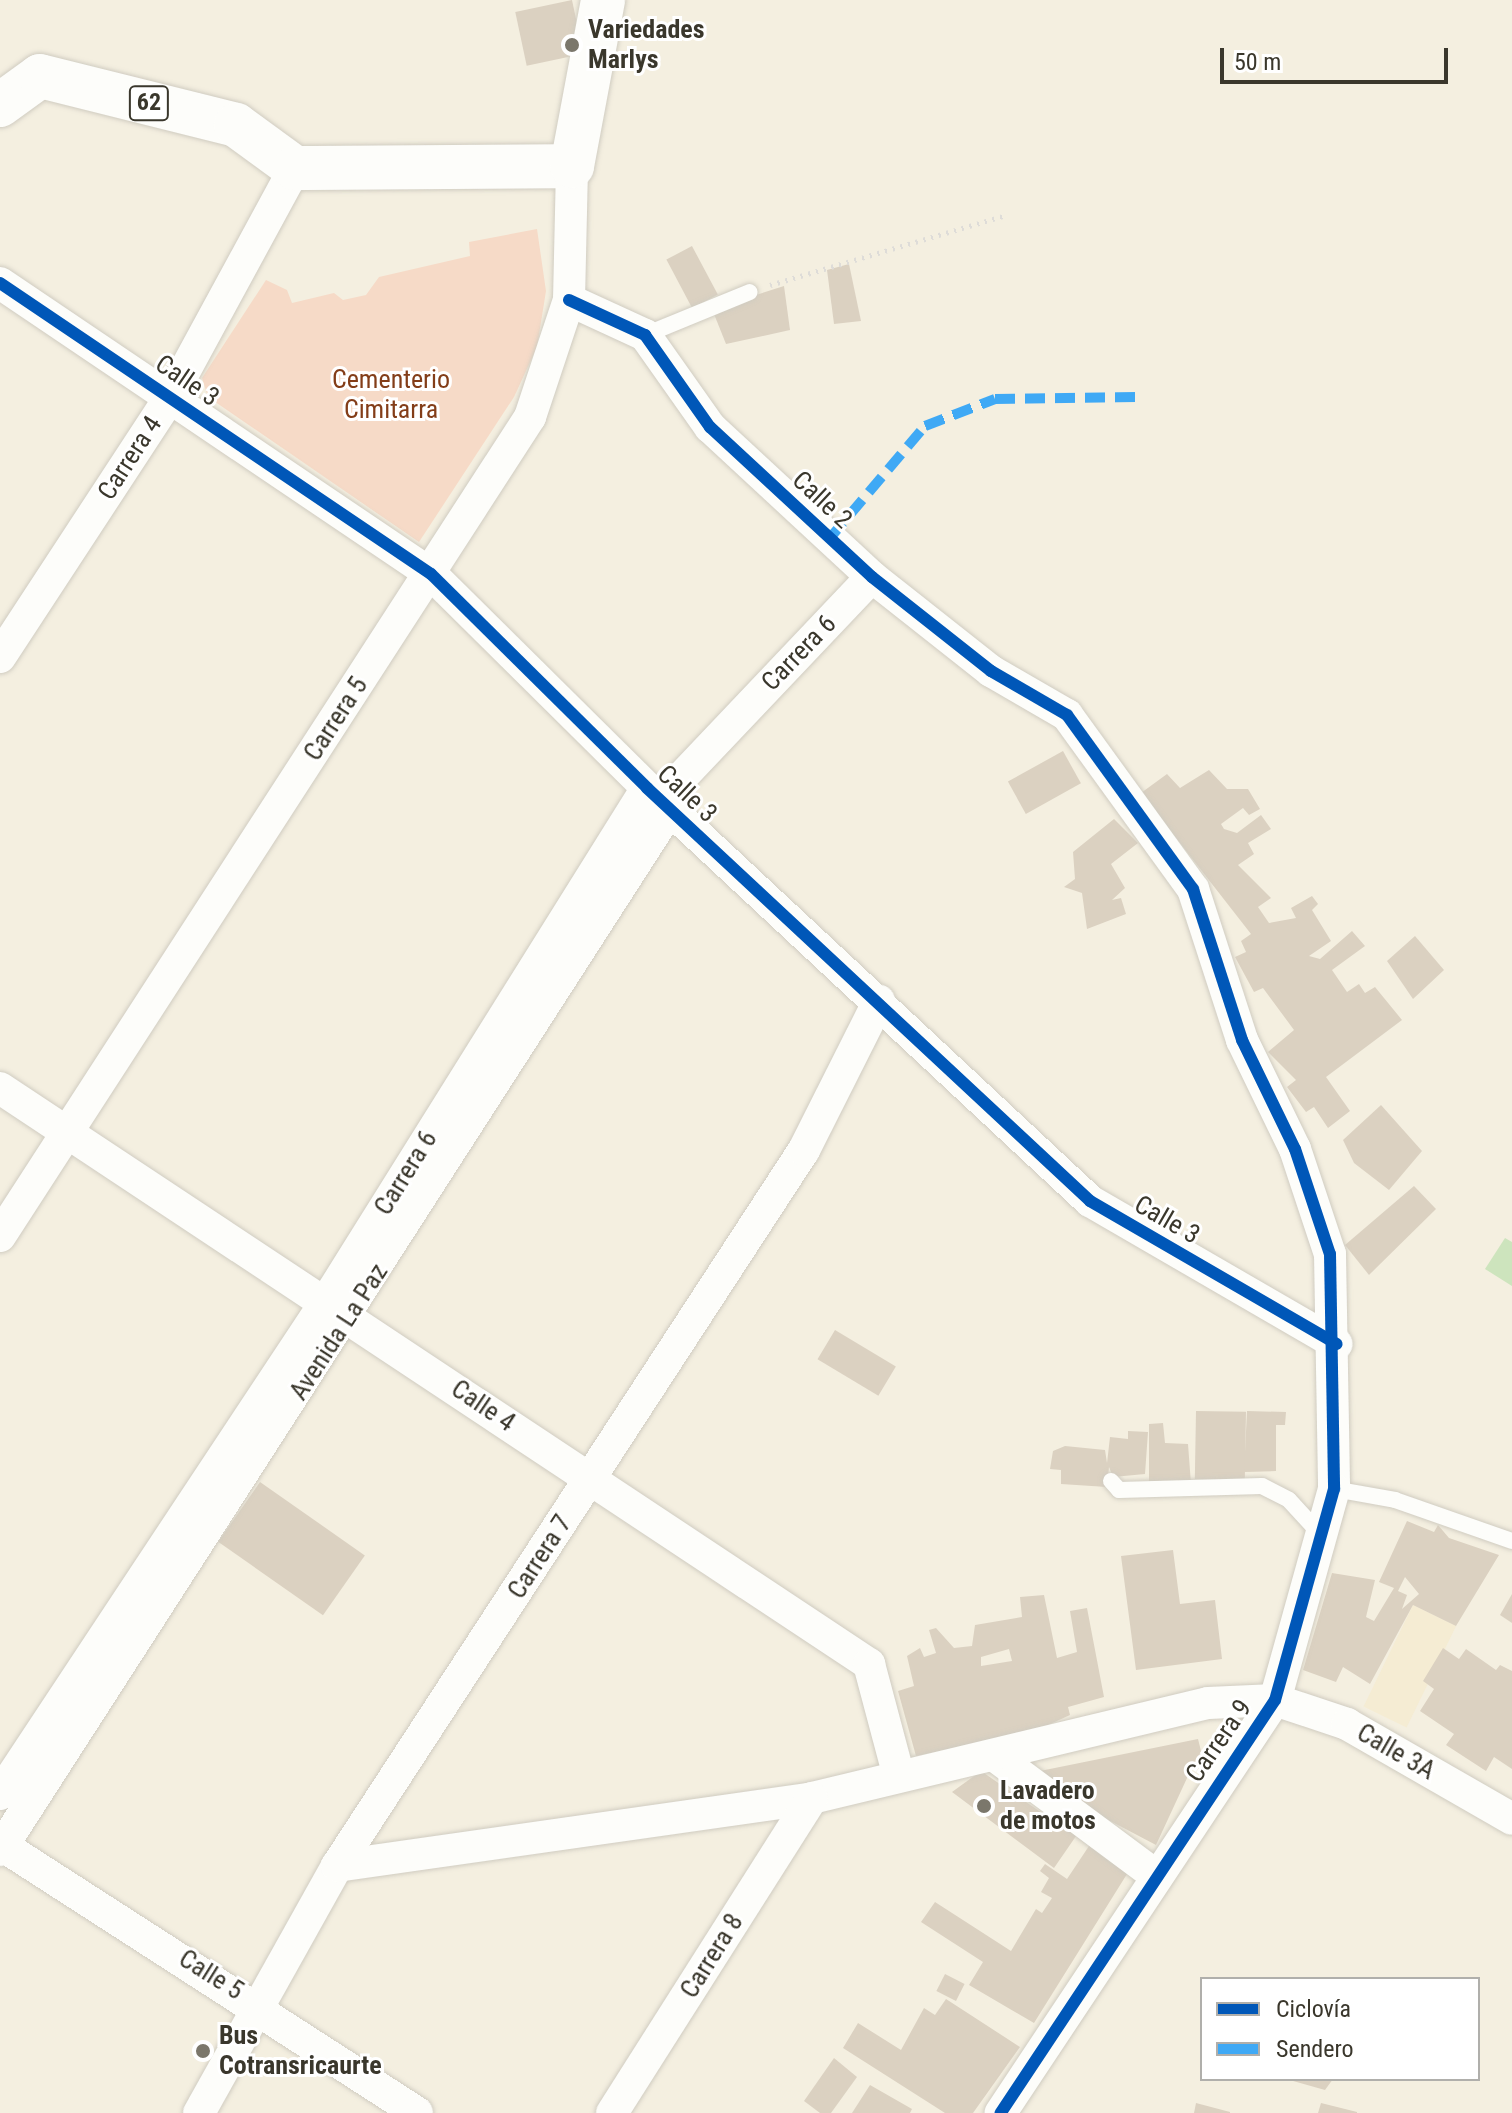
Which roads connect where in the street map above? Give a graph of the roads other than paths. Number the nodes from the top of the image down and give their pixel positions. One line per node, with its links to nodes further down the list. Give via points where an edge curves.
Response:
1 (603, 0): 3 (main road)
2 (0, 105): 4 (main road, 62, via 40,76 236,125)
3 (572, 166): 4 (main road); 7 (street, Carrera 5)
4 (295, 168): 9 (street, Carrera 4)
5 (0, 283): 9 (street, Calle 3)
6 (750, 292): 8 (lane)
7 (569, 300): 8 (street); 10 (street, Carrera 5, via 530,417)
8 (645, 335): 11 (street, Calle 2, via 710,427)
9 (171, 396): 10 (street, Calle 3); 12 (street, Carrera 4)
10 (431, 574): 14 (street, Calle 3); 17 (street, Carrera 5)
11 (872, 577): 13 (street, Calle 2, via 991,671); 14 (street, Carrera 6)
12 (0, 657)
13 (1067, 715): 20 (street, Carrera 9, via 1193,889 1242,1040 1295,1149 1330,1254)
14 (659, 798): 15 (street, Calle 3); 19 (street, Carrera 6)
15 (879, 1001): 20 (street, Calle 3, via 1090,1201); 21 (street, Carrera 7, via 804,1150)
16 (0, 1088): 17 (street, Calle 4)
17 (65, 1134): 18 (street, Carrera 5); 19 (street, Calle 4)
18 (0, 1236)
19 (337, 1310): 21 (street, Calle 4); 29 (street, Carrera 6); 32 (street, Avenida La Paz)
20 (1337, 1344): 23 (street, Carrera 9)
21 (592, 1479): 28 (street, Calle 4, via 869,1664); 33 (street, Carrera 7)
22 (1111, 1481): 24 (lane, via 1119,1490 1262,1486 1289,1500)
23 (1334, 1489): 24 (street, Carrera 9); 25 (lane, via 1395,1500)
24 (1320, 1534): 26 (street, Carrera 9)
25 (1512, 1541)
26 (1275, 1700): 27 (street, via 1208,1703); 31 (street, Calle 3A, via 1347,1724); 34 (street, Carrera 9)
27 (995, 1756): 28 (street); 34 (street)
28 (898, 1773): 30 (street)
29 (0, 1794)
30 (812, 1798): 33 (street); 38 (street, Carrera 8)
31 (1512, 1819)
32 (1, 1846): 35 (street, Calle 5)
33 (337, 1866): 35 (street, Carrera 7)
34 (1154, 1874): 39 (street, Carrera 9)
35 (258, 2005): 36 (street, Carrera 7); 37 (street, Calle 5)
36 (199, 2113)
37 (417, 2113)
38 (612, 2113)
39 (1001, 2113)

